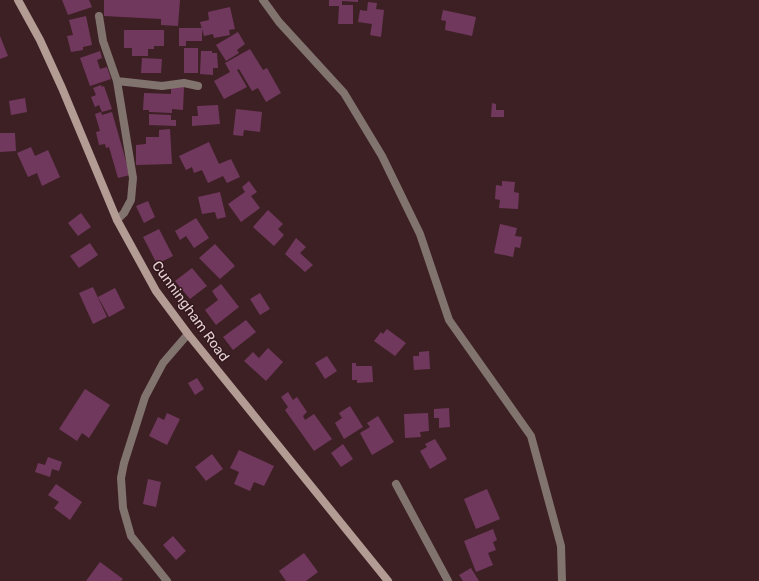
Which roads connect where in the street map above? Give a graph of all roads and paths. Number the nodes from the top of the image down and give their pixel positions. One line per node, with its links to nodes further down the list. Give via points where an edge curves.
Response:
1 (18, 0): 6 (main road, Cunningham Road, via 40,40)
2 (262, 0): 12 (street, via 348,100 382,156 420,234 449,320 531,436 561,546)
3 (99, 16): 4 (street, via 103,41)
4 (117, 81): 5 (street, via 162,86 184,83); 6 (street, via 134,188 129,206)
5 (198, 86)
6 (117, 220): 7 (main road, Cunningham Road, via 156,290)
7 (188, 334): 9 (street, via 163,363 145,397 124,463 122,478 123,508 131,536); 10 (main road, Cunningham Road)
8 (396, 484): 11 (street)
9 (167, 581)
10 (388, 581)
11 (448, 581)
12 (562, 581)

